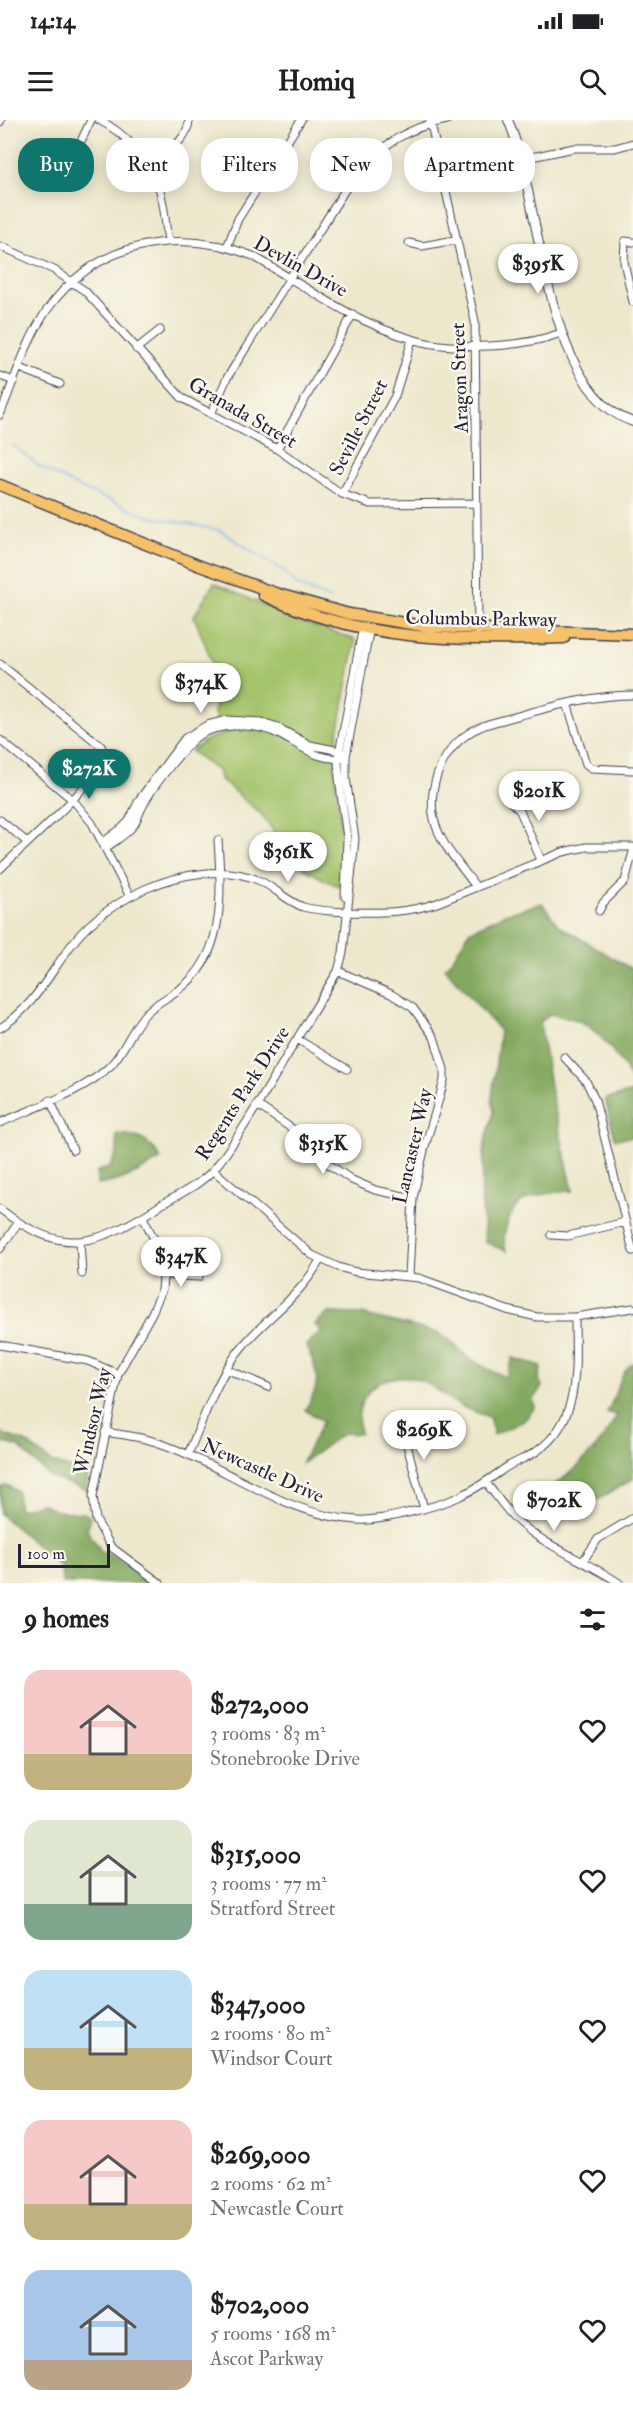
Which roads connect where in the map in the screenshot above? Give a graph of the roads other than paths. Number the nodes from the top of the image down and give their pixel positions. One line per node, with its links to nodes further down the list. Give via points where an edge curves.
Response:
1 (92, 120): 8 (street)
2 (99, 120): 9 (street)
3 (189, 120): 10 (street)
4 (301, 120): 21 (street, via 238,219)
5 (447, 120): 7 (street)
6 (508, 120): 11 (street)
7 (431, 121): 16 (street, Aragon Street); 22 (street, via 396,137 355,174)
8 (83, 138)
9 (125, 138)
10 (182, 138)
11 (514, 138)
12 (633, 143): 13 (street)
13 (535, 156)
14 (159, 192): 17 (street)
15 (529, 192): 27 (street)
16 (456, 240): 19 (street, via 422,246); 29 (street, Aragon Street, via 475,321)
17 (168, 241): 21 (street, Devlin Drive); 23 (street, Devlin Drive, via 136,246 111,256)
18 (633, 242): 24 (street, via 625,241 623,251)
19 (409, 243)
20 (0, 246): 23 (street, Granada Street)
21 (227, 247): 22 (street, Devlin Drive, via 253,256)
22 (289, 277): 25 (street, Devlin Drive); 35 (street, via 227,378)
23 (73, 281): 30 (street, Granada Street); 31 (street, Devlin Drive, via 38,326)
24 (633, 302)
25 (353, 314): 28 (street, Devlin Drive); 38 (street)
26 (160, 330): 30 (street)
27 (561, 333): 29 (street, Devlin Drive, via 523,344); 37 (street, via 594,392 613,412)
28 (412, 340): 29 (street, Devlin Drive); 40 (street, Seville Street, via 395,396)
29 (477, 347): 41 (street, Aragon Street)
30 (136, 349): 35 (street, Granada Street, via 182,398)
31 (20, 368): 33 (street, Devlin Drive); 34 (street)
32 (0, 376): 33 (street)
33 (14, 381): 36 (street, Devlin Drive)
34 (60, 384)
35 (211, 414): 38 (street, Granada Street)
36 (0, 415)
37 (633, 422)
38 (277, 449): 40 (street, Granada Street)
39 (0, 485): 42 (main road, Columbus Parkway, via 200,566 300,612)
40 (342, 494): 41 (street, Granada Street, via 370,504)
41 (477, 503): 44 (street, Aragon Street)
42 (367, 624): 44 (main road, Columbus Parkway, via 438,639); 49 (street, Regents Park Drive)
43 (633, 634): 44 (main road, Columbus Parkway, via 567,638)
44 (478, 635)
45 (0, 664): 51 (street, via 101,746 105,754 103,763)
46 (633, 695): 47 (street)
47 (567, 703): 50 (street, via 586,764 591,768); 62 (street, via 478,728 459,742 438,771 433,796 436,825)
48 (0, 740): 51 (street)
49 (341, 755): 56 (street, via 307,750 258,728 209,731 189,742 144,803 134,824); 65 (street, Regents Park Drive, via 355,839)
50 (633, 770)
51 (73, 800): 55 (street); 56 (street)
52 (510, 801): 59 (street, via 520,811)
53 (0, 820): 55 (street)
54 (218, 840): 61 (street)
55 (27, 842): 60 (street)
56 (104, 845): 63 (street)
57 (633, 847): 59 (street, via 586,847)
58 (633, 852): 64 (street, via 625,881)
59 (541, 860): 62 (street)
60 (0, 869)
61 (220, 873): 63 (street, via 162,882); 65 (street, via 258,880 313,910); 71 (street, via 216,932 198,971 148,1011 102,1073 81,1088)
62 (476, 887): 65 (street, via 404,912)
63 (130, 897): 67 (street, via 78,936 29,1005)
64 (599, 911)
65 (346, 912): 66 (street, Regents Park Drive)
66 (338, 971): 68 (street, Regents Park Drive); 76 (street, Lancaster Way, via 391,994 412,1008 430,1029 440,1053 444,1080)
67 (0, 1028)
68 (297, 1039): 70 (street); 72 (street, Regents Park Drive)
69 (564, 1057): 79 (street, via 586,1081 595,1100)
70 (347, 1069)
71 (51, 1100): 73 (street); 74 (street)
72 (257, 1105): 75 (street, Regents Park Drive); 76 (street, via 297,1132 330,1165 352,1180 375,1190)
73 (0, 1123)
74 (73, 1150)
75 (213, 1170): 78 (street, Regents Park Drive); 85 (street)
76 (413, 1198): 88 (street, Lancaster Way)
77 (0, 1209): 80 (street, Regents Park Drive)
78 (143, 1217): 82 (street, Regents Park Drive, via 112,1234); 87 (street, Windsor Way, via 161,1253)
79 (625, 1222): 81 (street, via 568,1236); 84 (street)
80 (18, 1224): 82 (street, Regents Park Drive, via 57,1240); 83 (street)
81 (551, 1235)
82 (80, 1242): 86 (street)
83 (0, 1249)
84 (633, 1251)
85 (320, 1260): 88 (street, via 356,1272); 93 (street, via 301,1289 255,1332)
86 (82, 1274)
87 (164, 1275): 89 (street); 94 (street, Windsor Way, via 158,1300)
88 (409, 1276): 91 (street, via 523,1315)
89 (199, 1277)
90 (633, 1308): 91 (street)
91 (574, 1317): 99 (street, Newcastle Drive, via 574,1389 562,1425 537,1451)
92 (0, 1345): 94 (street, via 88,1361)
93 (226, 1369): 95 (street); 98 (street)
94 (118, 1374): 97 (street, Windsor Way)
95 (268, 1387)
96 (400, 1419): 100 (street)
97 (105, 1432): 98 (street, Newcastle Drive, via 157,1442); 103 (street, Windsor Way, via 93,1496 96,1520 111,1547)
98 (188, 1454): 100 (street, Newcastle Drive, via 287,1502 336,1518 375,1519)
99 (486, 1482): 100 (street, Newcastle Drive, via 449,1503); 102 (street, via 520,1524)
100 (424, 1509)
101 (633, 1518): 102 (street, via 598,1539)
102 (583, 1561): 104 (street)
103 (160, 1583)
104 (619, 1583)

